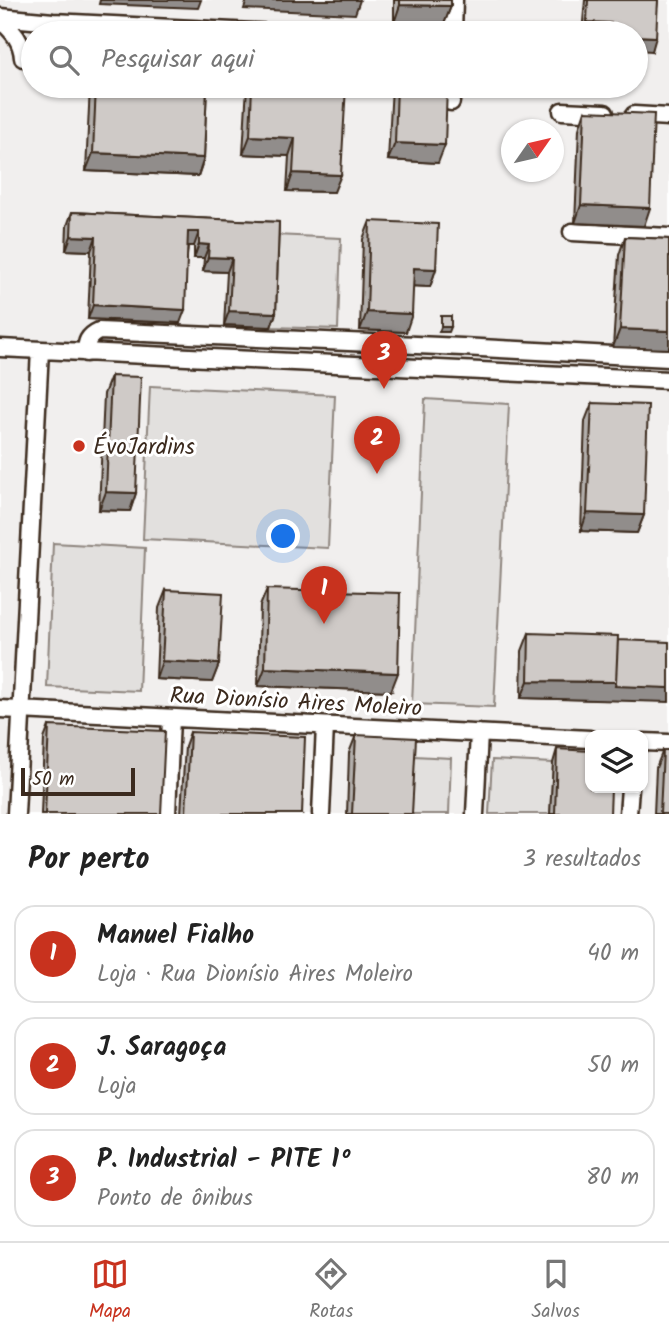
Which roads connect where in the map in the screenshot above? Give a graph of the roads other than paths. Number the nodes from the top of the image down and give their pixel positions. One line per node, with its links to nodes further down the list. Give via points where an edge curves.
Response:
1 (454, 0): 4 (street)
2 (0, 18): 3 (street); 5 (street)
3 (39, 21)
4 (453, 21)
5 (21, 45)
6 (562, 111): 7 (street)
7 (669, 117)
8 (572, 232): 9 (street)
9 (669, 237)
10 (411, 345): 12 (street); 14 (street, via 99,331 89,337); 16 (street)
11 (0, 348): 13 (street)
12 (498, 349): 15 (street); 17 (street)
13 (40, 350): 14 (street); 20 (street)
14 (86, 353): 16 (street)
15 (669, 359)
16 (411, 368): 17 (street)
17 (497, 372): 18 (street)
18 (669, 380)
19 (0, 709): 20 (street, Rua Dionísio Aires Moleiro)
20 (21, 710): 21 (street, Rua Dionísio Aires Moleiro); 28 (street)
21 (171, 718): 22 (street, Rua Dionísio Aires Moleiro); 29 (street)
22 (325, 726): 23 (street, Rua Dionísio Aires Moleiro); 30 (street)
23 (479, 733): 24 (street, Rua Dionísio Aires Moleiro); 31 (street)
24 (585, 739)
25 (648, 742): 26 (street)
26 (669, 743)
27 (630, 793): 32 (street)
28 (16, 814)
29 (167, 814)
30 (321, 814)
31 (475, 814)
32 (628, 814)

